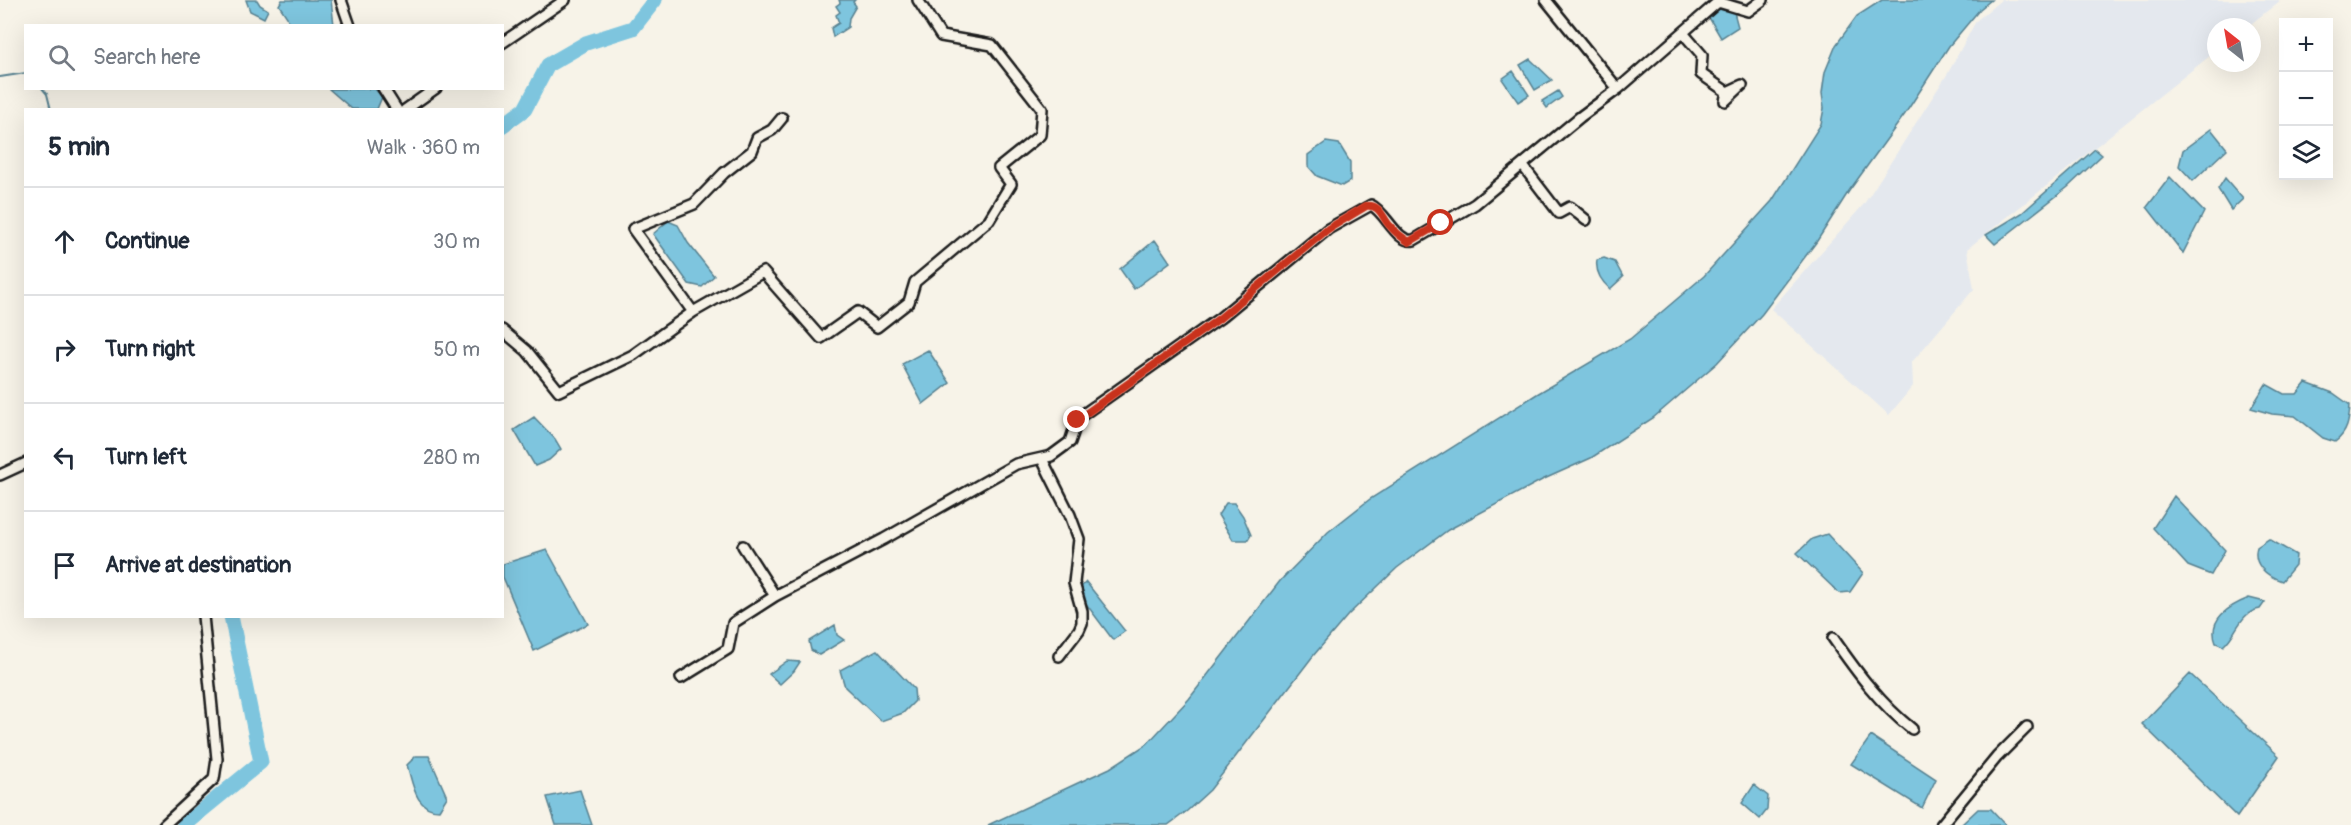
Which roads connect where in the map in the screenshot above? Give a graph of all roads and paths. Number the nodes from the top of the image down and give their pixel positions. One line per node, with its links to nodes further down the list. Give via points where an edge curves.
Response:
1 (341, 0): 6 (street)
2 (565, 0): 8 (street)
3 (918, 0): 18 (street, via 940,36 992,45 1042,109 1040,135 999,168 1011,184 989,220 915,282 909,302 877,327 858,312 821,338 763,272)
4 (1546, 0): 9 (street)
5 (1763, 0): 7 (street, via 1748,10 1718,2)
6 (349, 24)
7 (1683, 33): 9 (street); 12 (street, via 1702,55 1701,74)
8 (504, 43)
9 (1618, 89): 16 (street)
10 (384, 90): 13 (street)
11 (433, 90): 14 (street)
12 (1727, 92)
13 (396, 108)
14 (408, 108)
15 (782, 118): 18 (street, via 772,130 757,138 752,151 694,204 633,229)
16 (1523, 166): 17 (street, via 1559,213 1570,207); 20 (street, via 1475,204 1409,242 1389,226 1379,209 1371,206 1328,229 1220,318 1078,418 1070,442)
17 (1586, 220)
18 (693, 312): 19 (street, via 633,355 559,391 527,351)
19 (504, 332)
20 (1042, 459): 24 (street, via 1016,464); 27 (street, via 1079,539 1074,583 1082,622)
21 (24, 465): 22 (street)
22 (0, 475)
23 (743, 546): 24 (street)
24 (775, 596): 28 (street, via 733,623 728,649)
25 (203, 618): 31 (street, via 218,759 214,779)
26 (1833, 638): 30 (street, via 1858,673)
27 (1059, 656)
28 (681, 678)
29 (2027, 727): 32 (street)
30 (1912, 729)
31 (164, 825)
32 (1941, 825)

